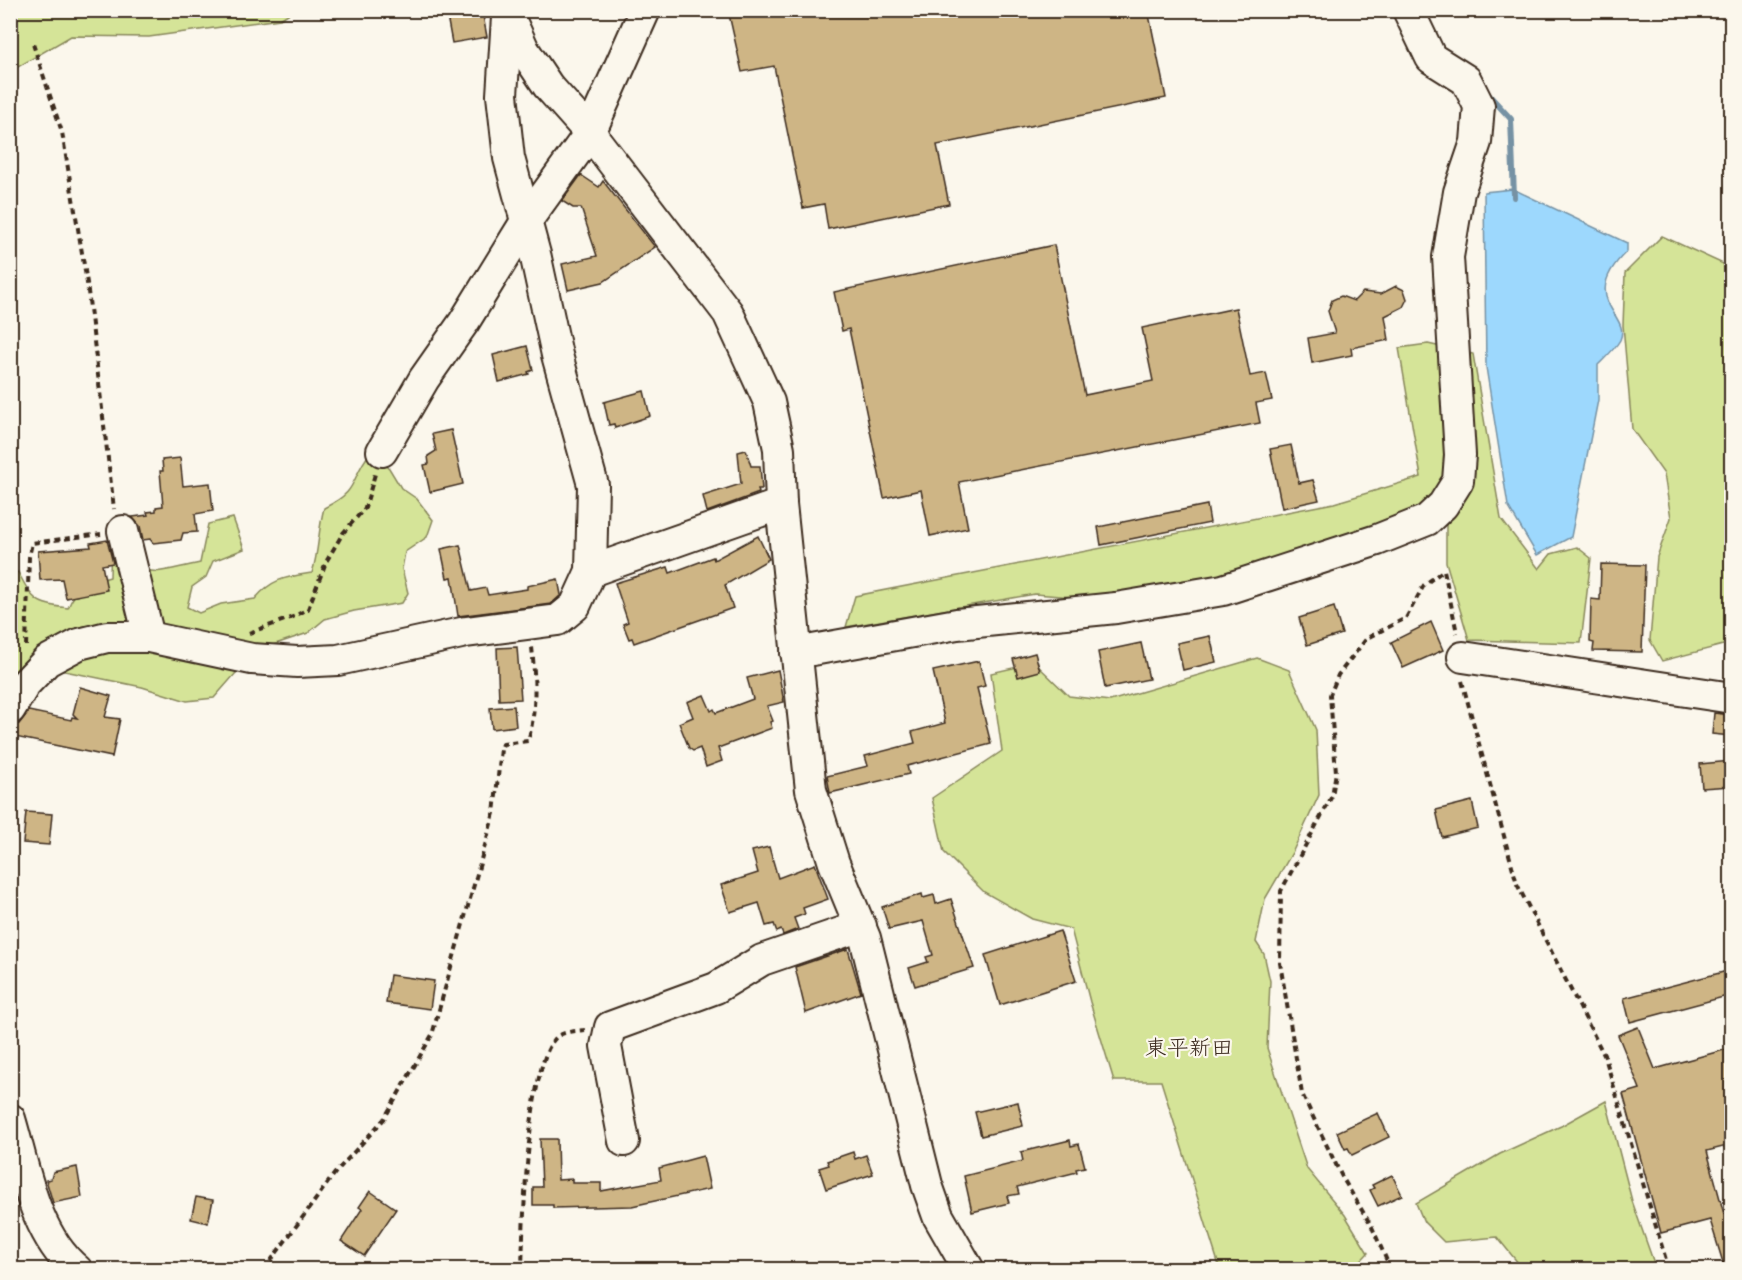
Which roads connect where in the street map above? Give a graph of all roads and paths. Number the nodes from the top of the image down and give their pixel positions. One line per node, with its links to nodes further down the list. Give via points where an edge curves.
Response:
1 (645, 10): 5 (street)
2 (1408, 10): 14 (street, via 1431,58 1466,80 1479,106 1476,142 1459,192 1448,257 1460,455 1458,481 1443,505 1427,520 1377,540 1223,590 1116,608 957,624)
3 (507, 13): 5 (street, via 524,50 548,86); 6 (street, via 502,96 509,158)
4 (33, 44): 9 (path, via 62,132 87,283 115,515)
5 (590, 133): 6 (street); 8 (street, via 728,313 769,402 779,449)
6 (525, 223): 7 (street); 10 (street, via 593,485)
7 (382, 451): 13 (path, via 366,508 343,532 326,562 308,609)
8 (781, 504): 10 (street); 14 (street)
9 (123, 531): 12 (street); 16 (path, via 32,543)
10 (591, 571): 11 (street, via 575,606 567,614)
11 (530, 626): 13 (street, via 466,632 338,660 252,659); 23 (path, via 535,679 532,725 528,741 503,744 501,749 494,813 432,1035 384,1119 335,1173)
12 (149, 637): 13 (street); 16 (street, via 107,637 79,644 47,661)
13 (209, 649)
14 (796, 653): 18 (street, via 811,790 834,863)
15 (1464, 657): 17 (street); 26 (path, via 1444,570 1424,585 1406,618 1367,638 1338,675 1330,695 1336,772 1332,796 1281,891 1280,963 1302,1094); 27 (path, via 1460,672 1517,884 1605,1057)
16 (18, 696)
17 (1731, 698)
18 (861, 926): 19 (street, via 762,960 716,987); 25 (street, via 927,1185 938,1216)
19 (610, 1027): 21 (street, via 606,1046); 24 (path, via 559,1036 549,1047 536,1084 525,1185)
20 (10, 1119): 22 (street, via 48,1236)
21 (624, 1140)
22 (77, 1269)
23 (264, 1269)
24 (522, 1269)
25 (969, 1269)
26 (1391, 1269)
27 (1669, 1269)

